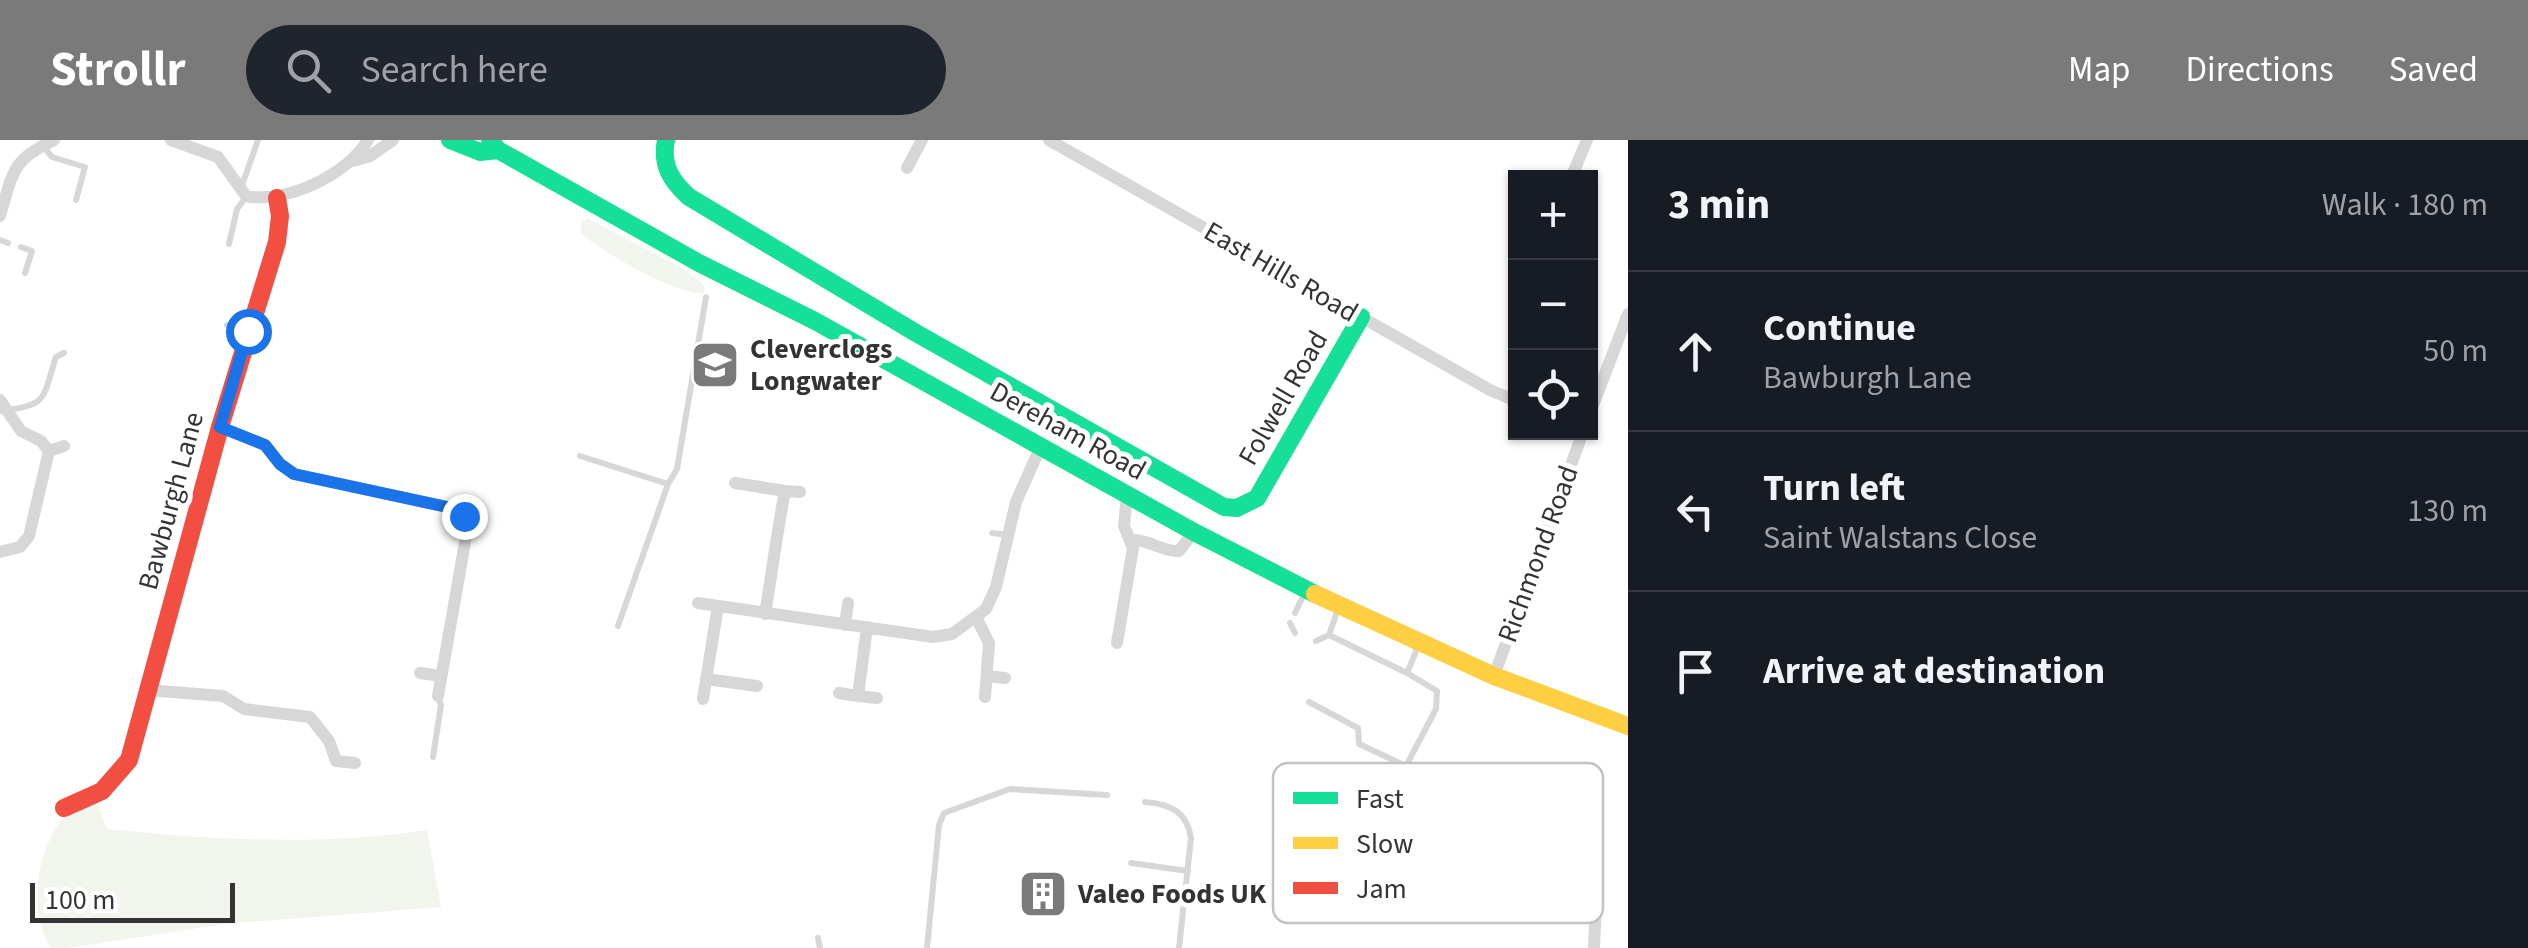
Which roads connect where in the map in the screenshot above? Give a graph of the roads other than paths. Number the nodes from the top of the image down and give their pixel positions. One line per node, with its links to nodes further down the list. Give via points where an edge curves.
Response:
1 (170, 140): 16 (street, via 218,157)
2 (258, 140): 16 (lane)
3 (368, 140): 12 (street)
4 (393, 140): 12 (street)
5 (450, 140): 11 (main road, Dereham Road, via 480,152)
6 (922, 140): 13 (street)
7 (1049, 140): 25 (street, East Hills Road)
8 (1587, 140): 14 (street)
9 (48, 143): 15 (street, via 27,153); 18 (lane, via 52,157 85,167)
10 (665, 143): 43 (main road, Dereham Road, via 664,167 689,197 1224,507)
11 (494, 145): 35 (main road, Dereham Road)
12 (351, 162): 17 (street)
13 (907, 168)
14 (1574, 170)
15 (5, 182): 19 (street)
16 (243, 192): 17 (street); 20 (lane)
17 (277, 198): 27 (main road, Bawburgh Lane, via 277,242)
18 (76, 200)
19 (0, 216)
20 (229, 244)
21 (21, 247): 22 (lane, via 32,251)
22 (25, 273)
23 (706, 296): 39 (lane, via 677,469)
24 (1628, 314): 29 (street)
25 (1362, 317): 30 (street, East Hills Road); 43 (main road, Folwell Road)
26 (227, 324): 27 (lane)
27 (248, 331): 32 (main road, Bawburgh Lane)
28 (64, 353): 31 (lane, via 56,357 36,405)
29 (1598, 392)
30 (1508, 396)
31 (2, 407): 36 (street, via 20,431)
32 (220, 427): 68 (street, via 265,445 294,474 464,516); 74 (main road, Bawburgh Lane)
33 (1580, 440): 70 (street, Richmond Road)
34 (64, 446): 36 (street)
35 (1040, 448): 42 (main road, Dereham Road); 46 (street)
36 (49, 451): 48 (street, via 29,536 20,547)
37 (580, 456): 39 (lane)
38 (734, 482): 40 (street)
39 (668, 484): 59 (lane)
40 (785, 490): 41 (street); 55 (street)
41 (800, 492)
42 (1126, 495): 44 (main road, Dereham Road); 47 (street, via 1124,526)
43 (1249, 505)
44 (1194, 532): 47 (street, via 1179,551); 49 (main road, Dereham Road)
45 (992, 533): 46 (lane)
46 (1008, 535): 56 (street, via 996,587)
47 (1132, 540): 64 (street)
48 (0, 552)
49 (1306, 590): 53 (main road, Dereham Road); 54 (lane)
50 (698, 603): 52 (street)
51 (848, 603): 58 (street)
52 (718, 606): 55 (street); 72 (street)
53 (1338, 606): 62 (lane); 65 (main road, Dereham Road)
54 (1295, 613)
55 (765, 614): 58 (street)
56 (976, 617): 60 (street, via 952,634 934,637); 69 (street, via 989,642)
57 (1290, 623): 61 (lane)
58 (845, 625): 60 (street)
59 (618, 626)
60 (867, 628): 77 (street)
61 (1295, 633)
62 (1329, 636): 63 (lane); 67 (lane)
63 (1316, 642)
64 (1117, 643)
65 (1420, 644): 67 (lane); 70 (main road, Dereham Road)
66 (420, 673): 68 (street)
67 (1407, 673): 86 (lane, via 1438,690 1436,709)
68 (441, 676): 76 (street)
69 (988, 676): 71 (street); 79 (street)
70 (1494, 676): 82 (main road, Dereham Road)
71 (1004, 678)
72 (706, 679): 73 (street); 80 (street)
73 (756, 686)
74 (147, 690): 84 (street, via 222,696 244,709 310,717 336,760); 89 (main road, Bawburgh Lane, via 129,760 114,785)
75 (839, 693): 77 (street)
76 (438, 696): 83 (lane)
77 (858, 696): 78 (street)
78 (876, 698)
79 (985, 698)
80 (703, 699)
81 (1310, 702): 85 (lane, via 1358,728 1359,744)
82 (1628, 726)
83 (433, 757)
84 (354, 763)
85 (1400, 763)
86 (1408, 763)
87 (1107, 796): 96 (lane, via 1010,788 944,814)
88 (1146, 802): 91 (lane, via 1184,816 1191,838)
89 (64, 808)
90 (1131, 863): 91 (lane)
91 (1188, 871): 94 (lane)
92 (1595, 923): 97 (street)
93 (818, 938): 95 (lane)
94 (1181, 947)
95 (820, 948)
96 (927, 948)
97 (1594, 948)

